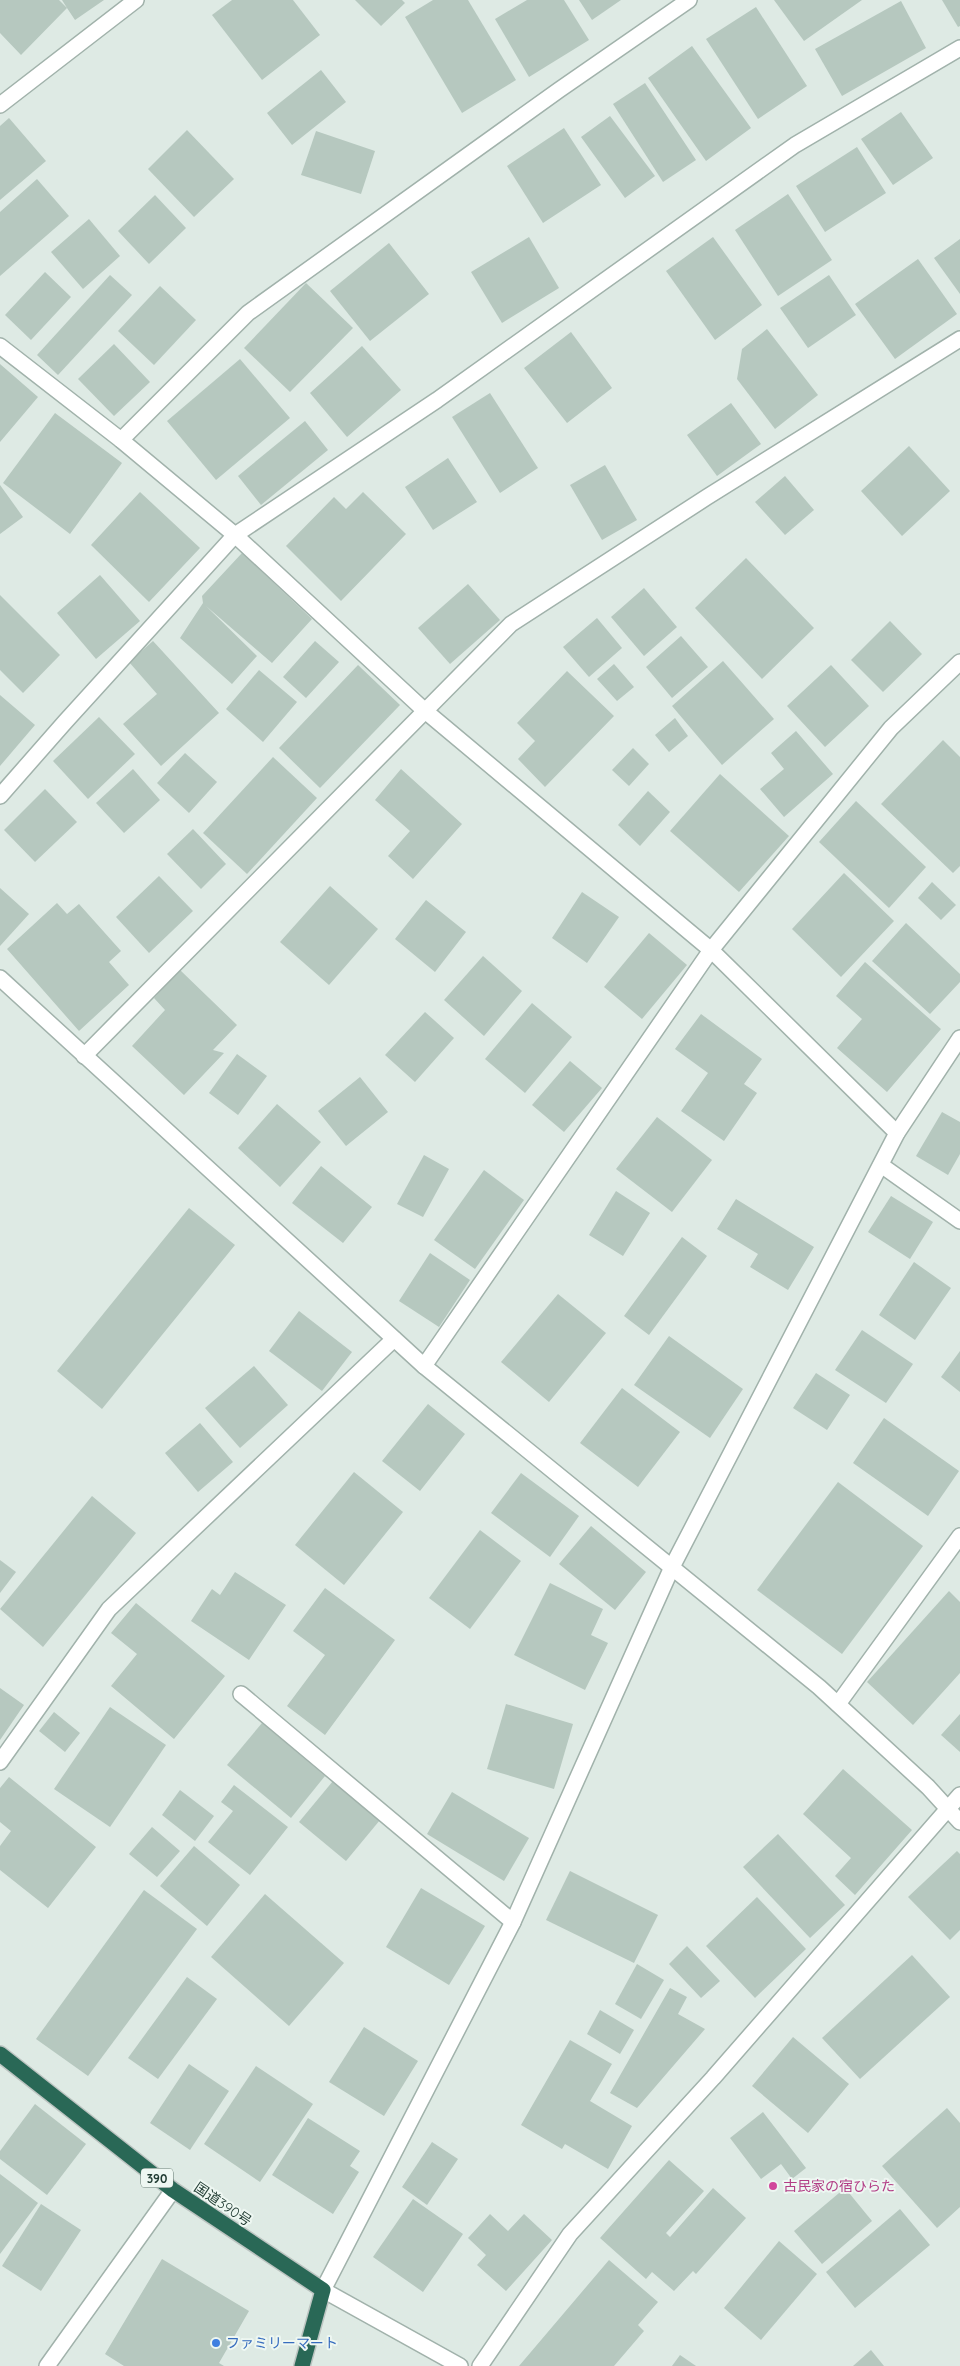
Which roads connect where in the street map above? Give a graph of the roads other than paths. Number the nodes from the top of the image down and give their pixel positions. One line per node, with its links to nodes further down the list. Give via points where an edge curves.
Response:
1 (136, 0): 4 (street)
2 (689, 0): 7 (street, via 248,313)
3 (960, 48): 8 (street, via 795,145 437,400)
4 (0, 105)
5 (960, 339): 10 (street, via 511,624)
6 (0, 346): 7 (street)
7 (121, 440): 8 (street)
8 (234, 535): 10 (street); 11 (street)
9 (960, 662): 12 (street, via 891,728)
10 (424, 710): 12 (street); 15 (street)
11 (0, 796)
12 (711, 950): 16 (street); 20 (street)
13 (0, 978): 15 (street)
14 (960, 1038): 16 (street)
15 (84, 1056): 19 (street)
16 (897, 1133): 17 (street)
17 (880, 1166): 18 (street); 22 (street)
18 (960, 1221)
19 (394, 1339): 20 (street); 25 (street, via 109,1609)
20 (424, 1366): 22 (street)
21 (960, 1536): 24 (street)
22 (672, 1567): 24 (street); 29 (street)
23 (241, 1694): 29 (street)
24 (838, 1704): 27 (street)
25 (0, 1762)
26 (960, 1795): 27 (street)
27 (948, 1809): 28 (street); 36 (street, via 713,2078 570,2234)
28 (960, 1822)
29 (513, 1922): 32 (street)
30 (0, 2054): 31 (highway, 国道390号 / 390)
31 (173, 2190): 32 (highway, 国道390号 / 390); 33 (street)
32 (323, 2290): 34 (highway); 35 (street)
33 (47, 2366)
34 (302, 2366)
35 (460, 2366)
36 (480, 2366)

